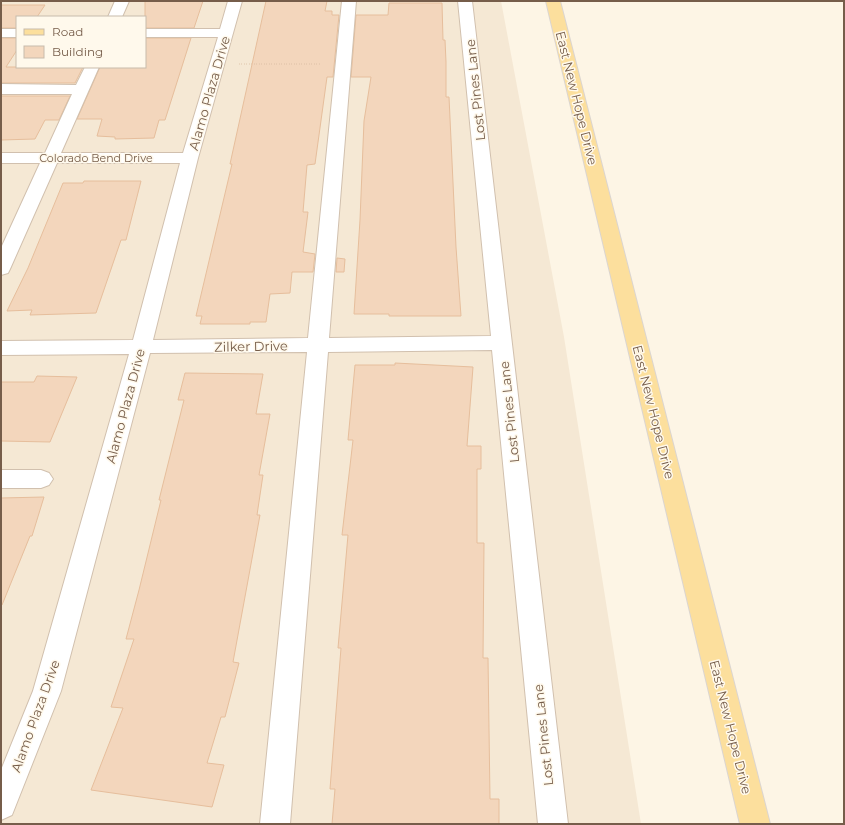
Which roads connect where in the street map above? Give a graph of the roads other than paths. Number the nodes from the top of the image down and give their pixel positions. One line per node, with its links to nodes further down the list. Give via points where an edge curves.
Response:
1 (122, 1): 6 (street)
2 (235, 1): 10 (street, Alamo Plaza Drive)
3 (349, 1): 20 (street)
4 (465, 1): 19 (street, Lost Pines Lane)
5 (553, 1): 28 (main road, East New Hope Drive)
6 (114, 16)
7 (1, 33): 8 (street)
8 (16, 33)
9 (146, 33): 10 (street)
10 (226, 33): 15 (street, Alamo Plaza Drive)
11 (92, 68): 13 (street)
12 (1, 89): 13 (street)
13 (81, 90): 16 (street)
14 (1, 158): 16 (street, Colorado Bend Drive)
15 (190, 158): 16 (street, Colorado Bend Drive); 21 (street, Alamo Plaza Drive)
16 (51, 159): 17 (street)
17 (7, 242): 18 (street)
18 (1, 268)
19 (502, 343): 20 (street, Zilker Drive); 27 (street, Lost Pines Lane)
20 (319, 345): 21 (street, Zilker Drive); 26 (street)
21 (141, 346): 22 (street, Zilker Drive); 25 (street, Alamo Plaza Drive, via 47,691)
22 (1, 348)
23 (41, 478): 24 (street)
24 (1, 479)
25 (1, 805)
26 (275, 824)
27 (553, 824)
28 (755, 824)

